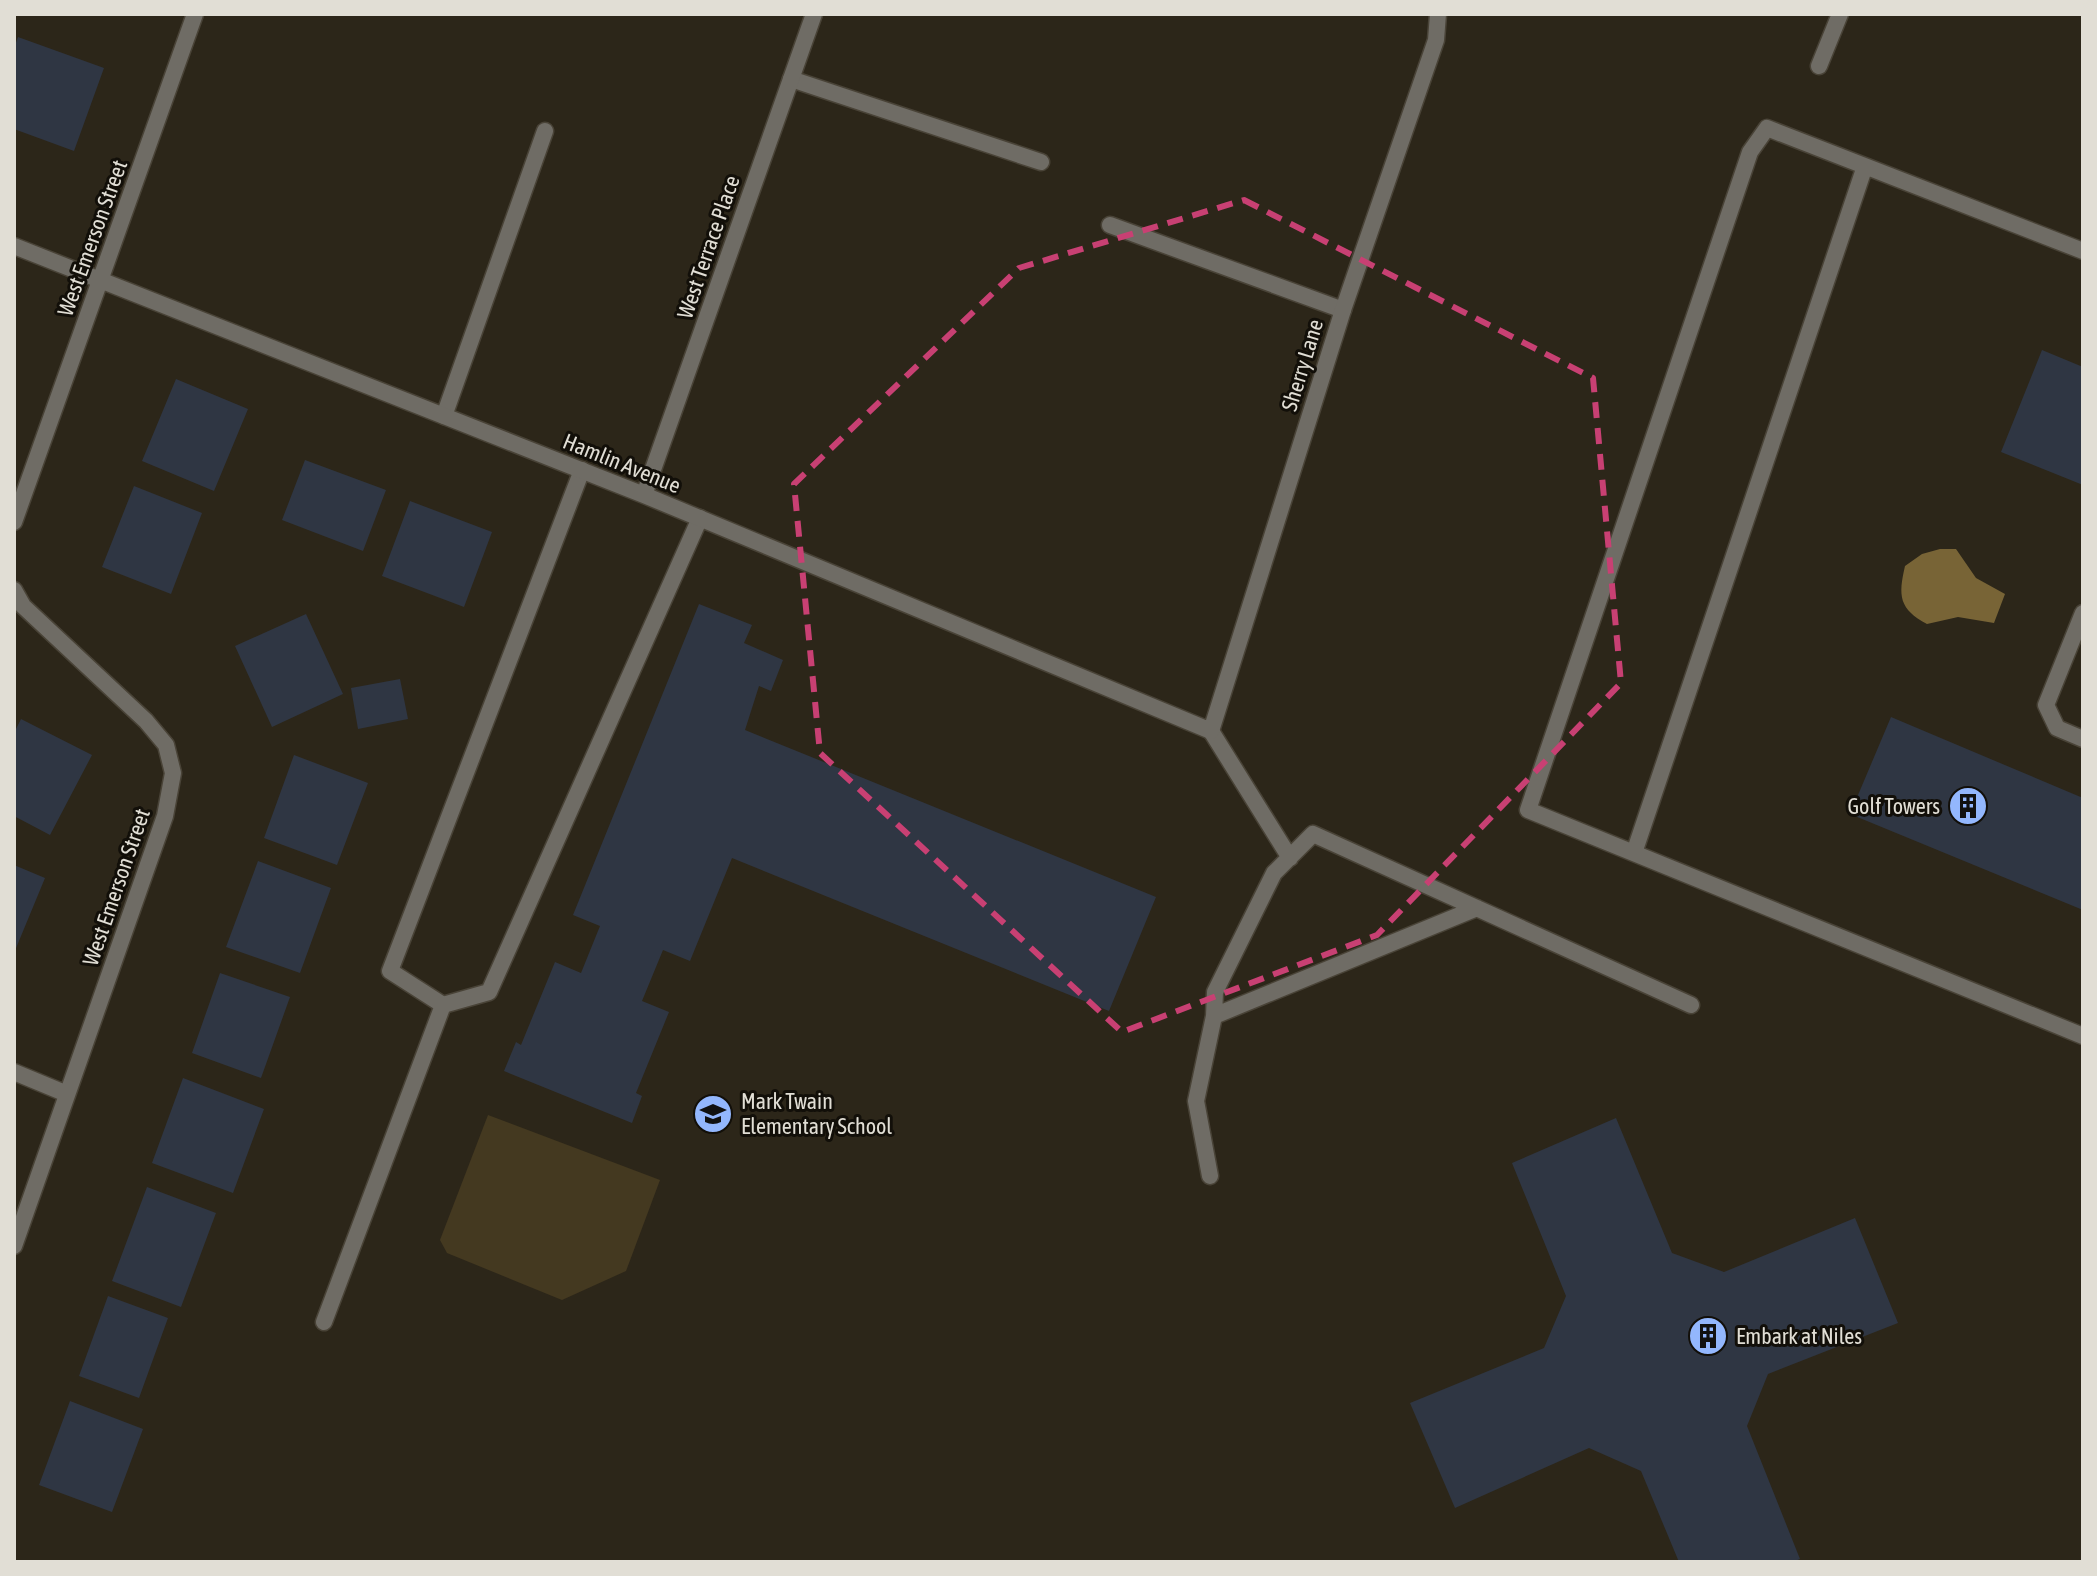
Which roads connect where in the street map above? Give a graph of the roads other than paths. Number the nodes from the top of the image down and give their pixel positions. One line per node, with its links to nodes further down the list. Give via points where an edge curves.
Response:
1 (195, 14): 13 (street, West Emerson Street)
2 (814, 14): 6 (street, West Terrace Place)
3 (1438, 14): 14 (street, Sherry Lane, via 1436,40)
4 (1840, 14): 5 (street)
5 (1819, 66)
6 (791, 79): 8 (street); 17 (street, West Terrace Place)
7 (545, 131): 15 (street)
8 (1041, 162)
9 (1865, 166): 12 (street); 24 (street); 24 (street, via 1767,128 1750,152 1528,810)
10 (1110, 225): 14 (street)
11 (14, 246): 13 (street, Hamlin Avenue)
12 (2083, 251)
13 (100, 281): 15 (street, Hamlin Avenue); 19 (street, West Emerson Street)
14 (1343, 310): 22 (street, Sherry Lane)
15 (444, 416): 16 (street, Hamlin Avenue)
16 (582, 470): 17 (street, Hamlin Avenue); 27 (street, via 390,971)
17 (644, 495): 18 (street, Hamlin Avenue)
18 (700, 518): 22 (street, Hamlin Avenue); 27 (street, via 489,992)
19 (14, 522)
20 (14, 590): 32 (street, West Emerson Street, via 23,606 146,721 166,745 173,773 165,816)
21 (2083, 613): 23 (street, via 2046,705 2057,728)
22 (1211, 731): 25 (street)
23 (2083, 739)
24 (1634, 853): 30 (street)
25 (1290, 858): 26 (street, via 1313,834); 29 (street, via 1274,873 1215,992)
26 (1477, 908): 28 (street); 29 (street)
27 (443, 1005): 35 (street)
28 (1691, 1005)
29 (1214, 1016): 33 (street, via 1196,1101)
30 (2083, 1036)
31 (14, 1072): 32 (street)
32 (67, 1094): 34 (street, West Emerson Street)
33 (1210, 1176)
34 (14, 1246)
35 (324, 1322)

